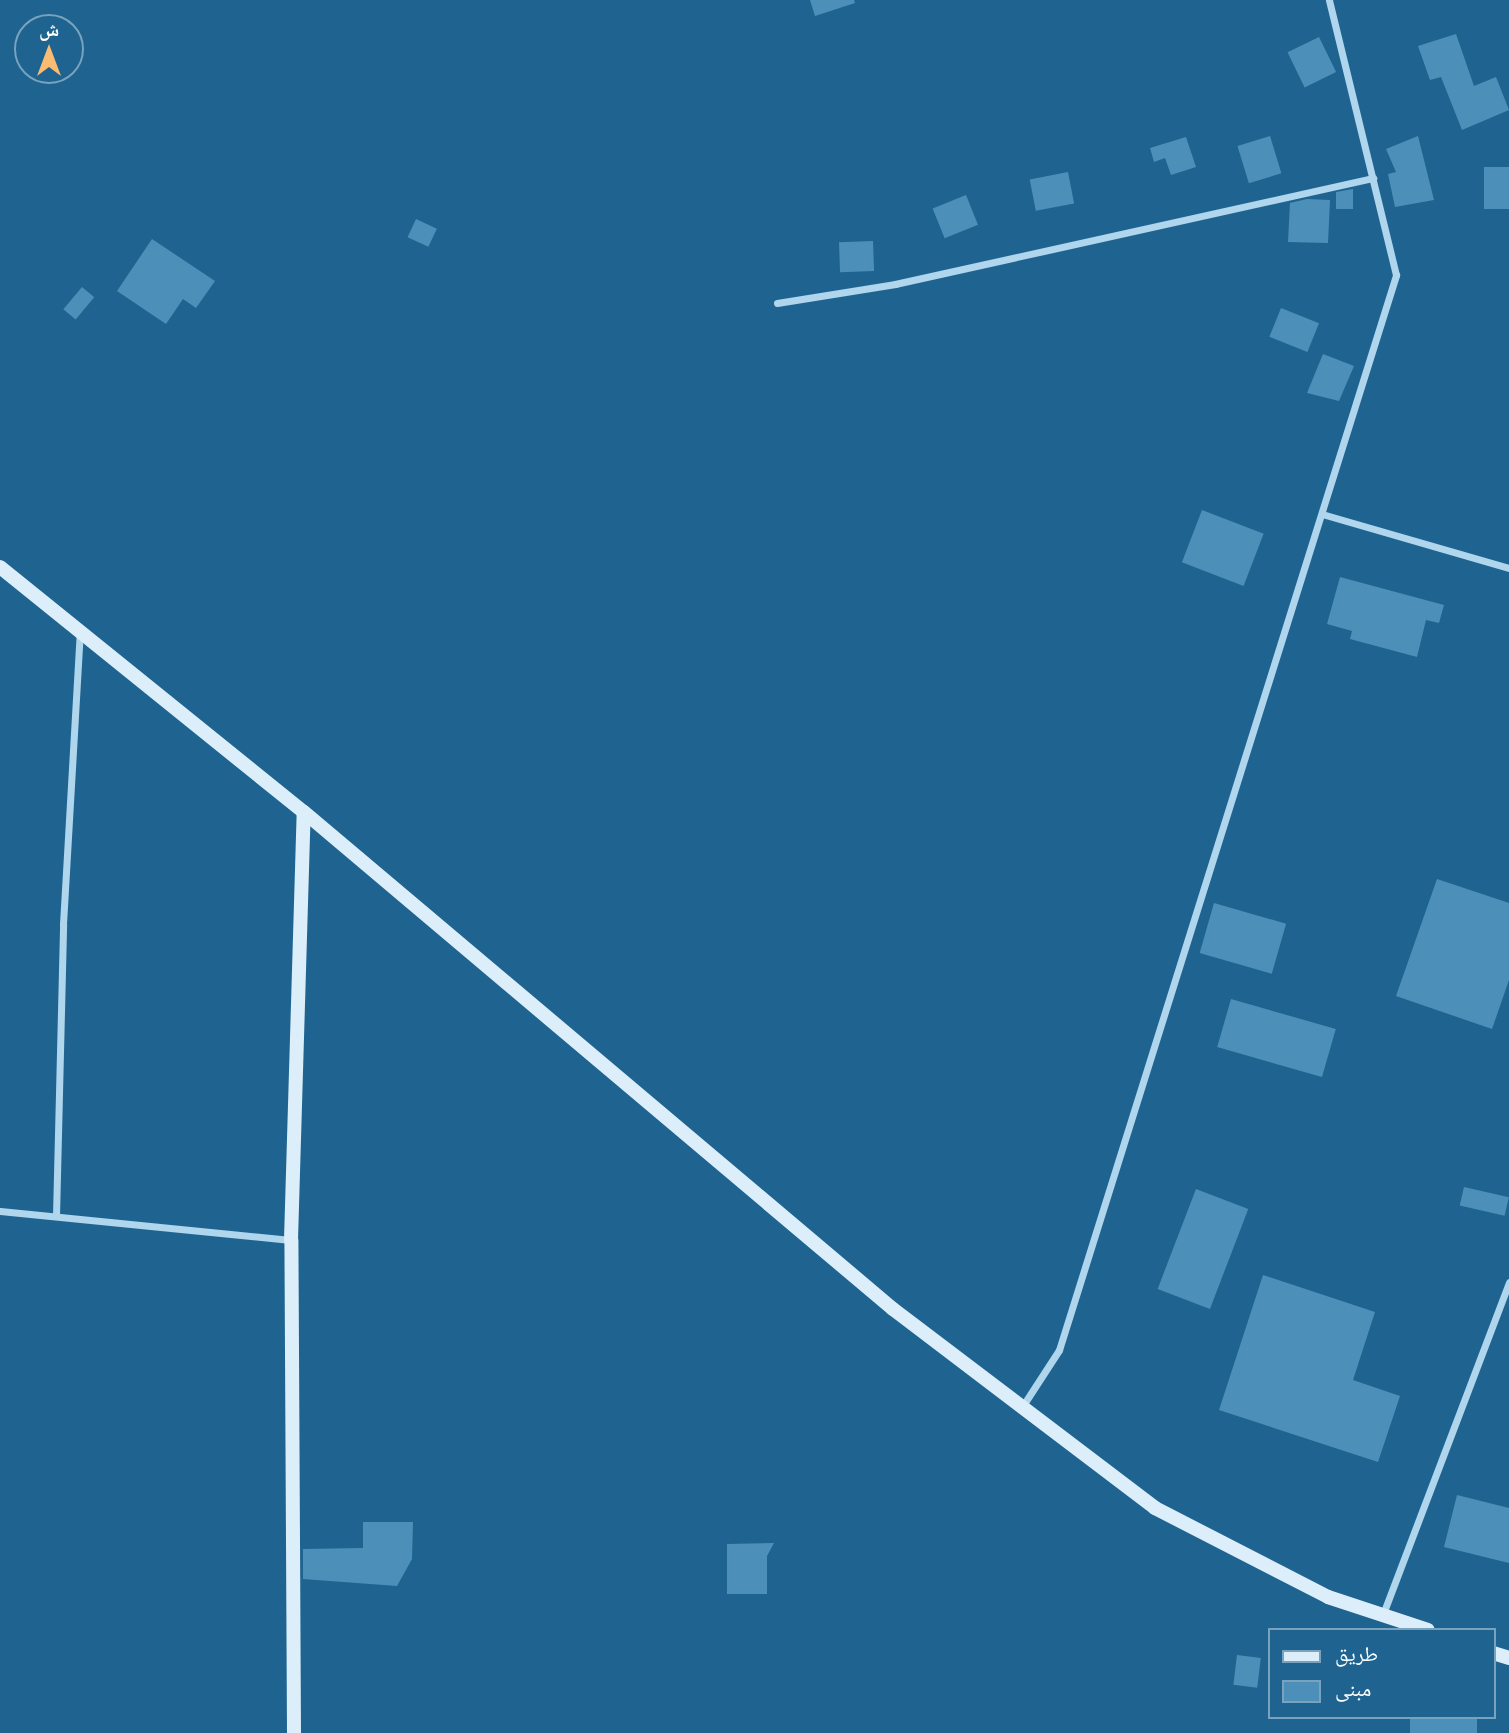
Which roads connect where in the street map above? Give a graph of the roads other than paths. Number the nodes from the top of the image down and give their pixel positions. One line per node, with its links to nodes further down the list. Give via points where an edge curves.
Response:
1 (1329, 0): 2 (street)
2 (1373, 177): 3 (street, via 895,284); 4 (street, via 1396,275)
3 (777, 303)
4 (1322, 514): 6 (street); 13 (street, via 1059,1350)
5 (0, 567): 7 (main road)
6 (1509, 568)
7 (80, 627): 8 (main road); 10 (street, via 63,924)
8 (304, 812): 11 (main road); 13 (main road, via 893,1309)
9 (0, 1211): 10 (street)
10 (56, 1216): 11 (street)
11 (291, 1240): 16 (main road)
12 (1509, 1282): 14 (street)
13 (1022, 1407): 14 (main road, via 1155,1508 1328,1597)
14 (1383, 1614): 15 (main road)
15 (1422, 1628)
16 (294, 1733)

